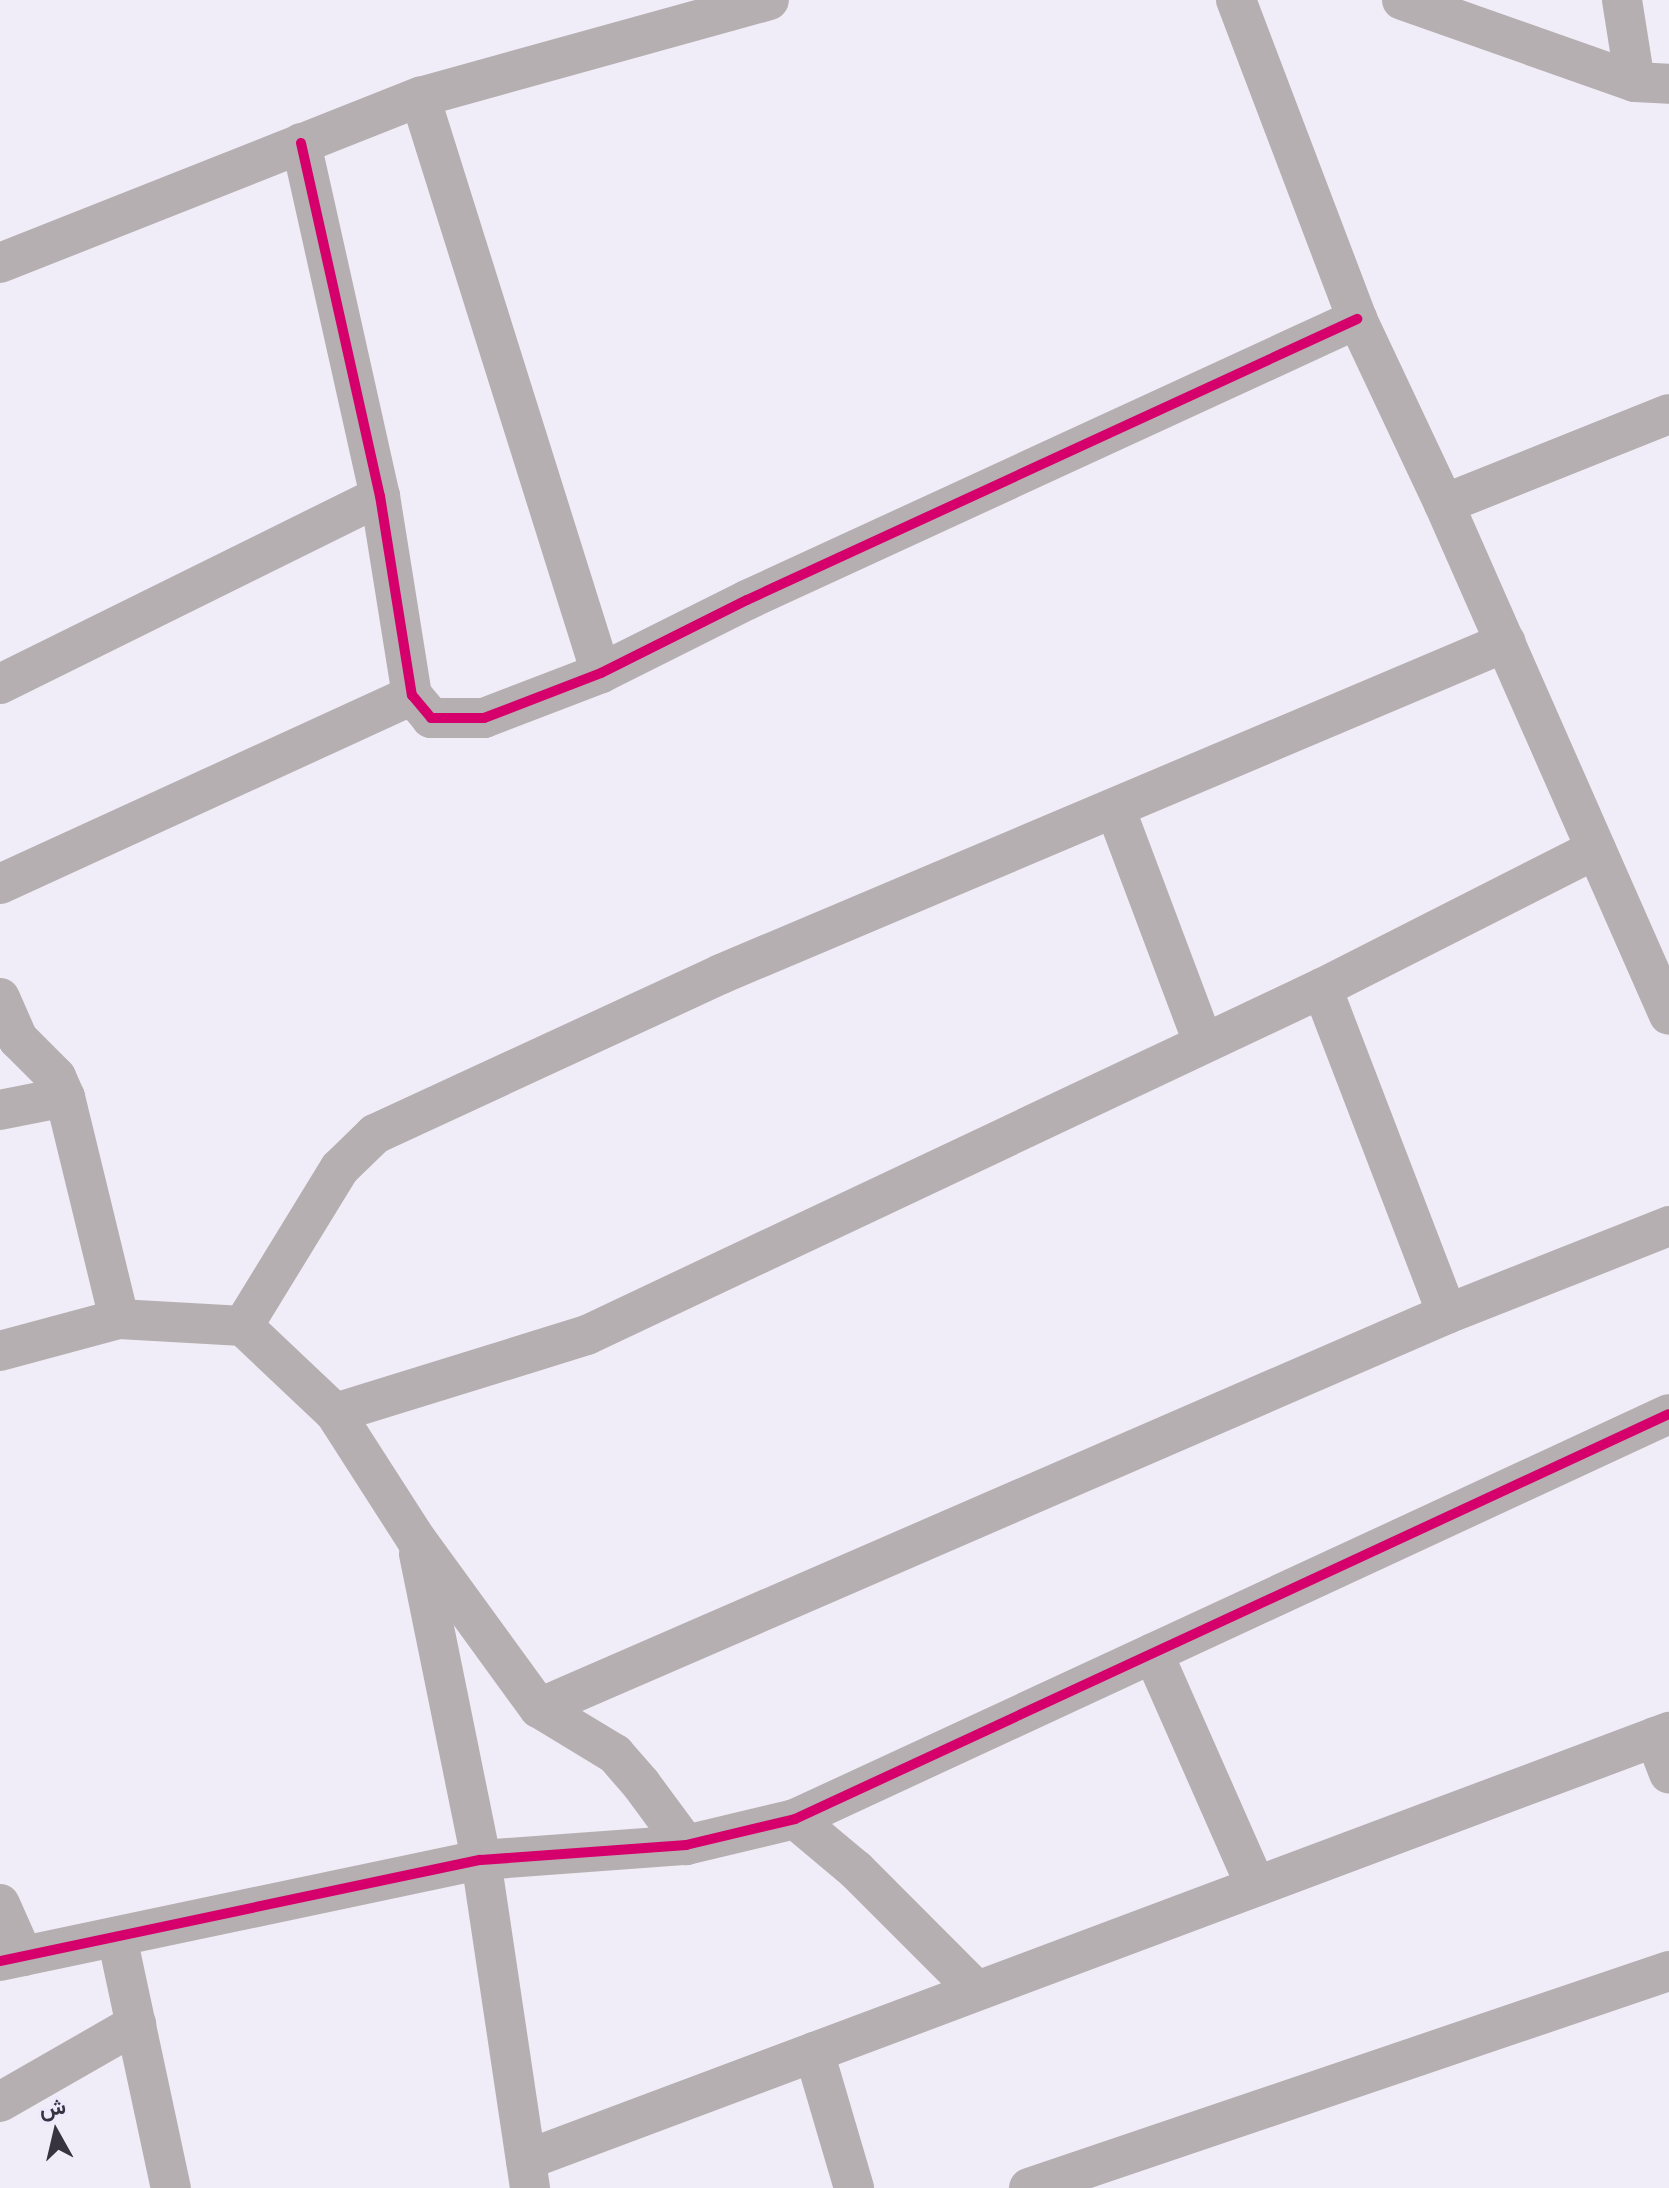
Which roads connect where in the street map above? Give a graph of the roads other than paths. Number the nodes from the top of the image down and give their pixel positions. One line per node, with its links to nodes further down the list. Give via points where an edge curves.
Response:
1 (769, 0): 6 (street)
2 (1236, 0): 9 (street)
3 (1402, 0): 5 (street)
4 (1622, 0): 5 (street)
5 (1652, 83)
6 (420, 97): 7 (street); 14 (street)
7 (301, 143): 8 (street); 11 (street)
8 (0, 263)
9 (1357, 319): 12 (street); 14 (street, via 747,600)
10 (1669, 414): 12 (street)
11 (380, 496): 15 (street); 16 (street)
12 (1444, 504): 13 (street)
13 (1506, 642): 17 (street); 18 (street)
14 (601, 673): 16 (street, via 484,718 431,718)
15 (0, 684)
16 (412, 695): 19 (street)
17 (1115, 808): 23 (street); 29 (street, via 721,974 375,1134 340,1168)
18 (1596, 849): 20 (street); 22 (street)
19 (0, 884)
20 (1322, 988): 23 (street); 27 (street)
21 (0, 998): 24 (street, via 18,1039 56,1077)
22 (1669, 1015)
23 (1203, 1042): 31 (street, via 587,1335)
24 (65, 1097): 25 (street); 28 (street)
25 (0, 1110)
26 (1669, 1226): 27 (street)
27 (1447, 1314): 35 (street)
28 (119, 1319): 29 (street); 30 (street)
29 (243, 1326): 31 (street)
30 (0, 1351)
31 (335, 1413): 33 (street)
32 (1669, 1414): 34 (street)
33 (416, 1539): 35 (street); 39 (street)
34 (1153, 1653): 37 (street); 40 (street)
35 (539, 1708): 38 (street, via 615,1754)
36 (1664, 1747): 40 (street)
37 (795, 1819): 38 (street); 45 (street, via 856,1870)
38 (686, 1845): 39 (street)
39 (481, 1860): 42 (street); 49 (street)
40 (1256, 1886): 45 (street)
41 (0, 1904): 43 (street)
42 (117, 1937): 43 (street); 46 (street)
43 (12, 1959)
44 (1669, 1971): 52 (street)
45 (975, 1989): 47 (street)
46 (136, 2024): 48 (street); 50 (street)
47 (814, 2052): 49 (street); 51 (street)
48 (0, 2102)
49 (528, 2174)
50 (171, 2188)
51 (854, 2188)
52 (1029, 2188)

